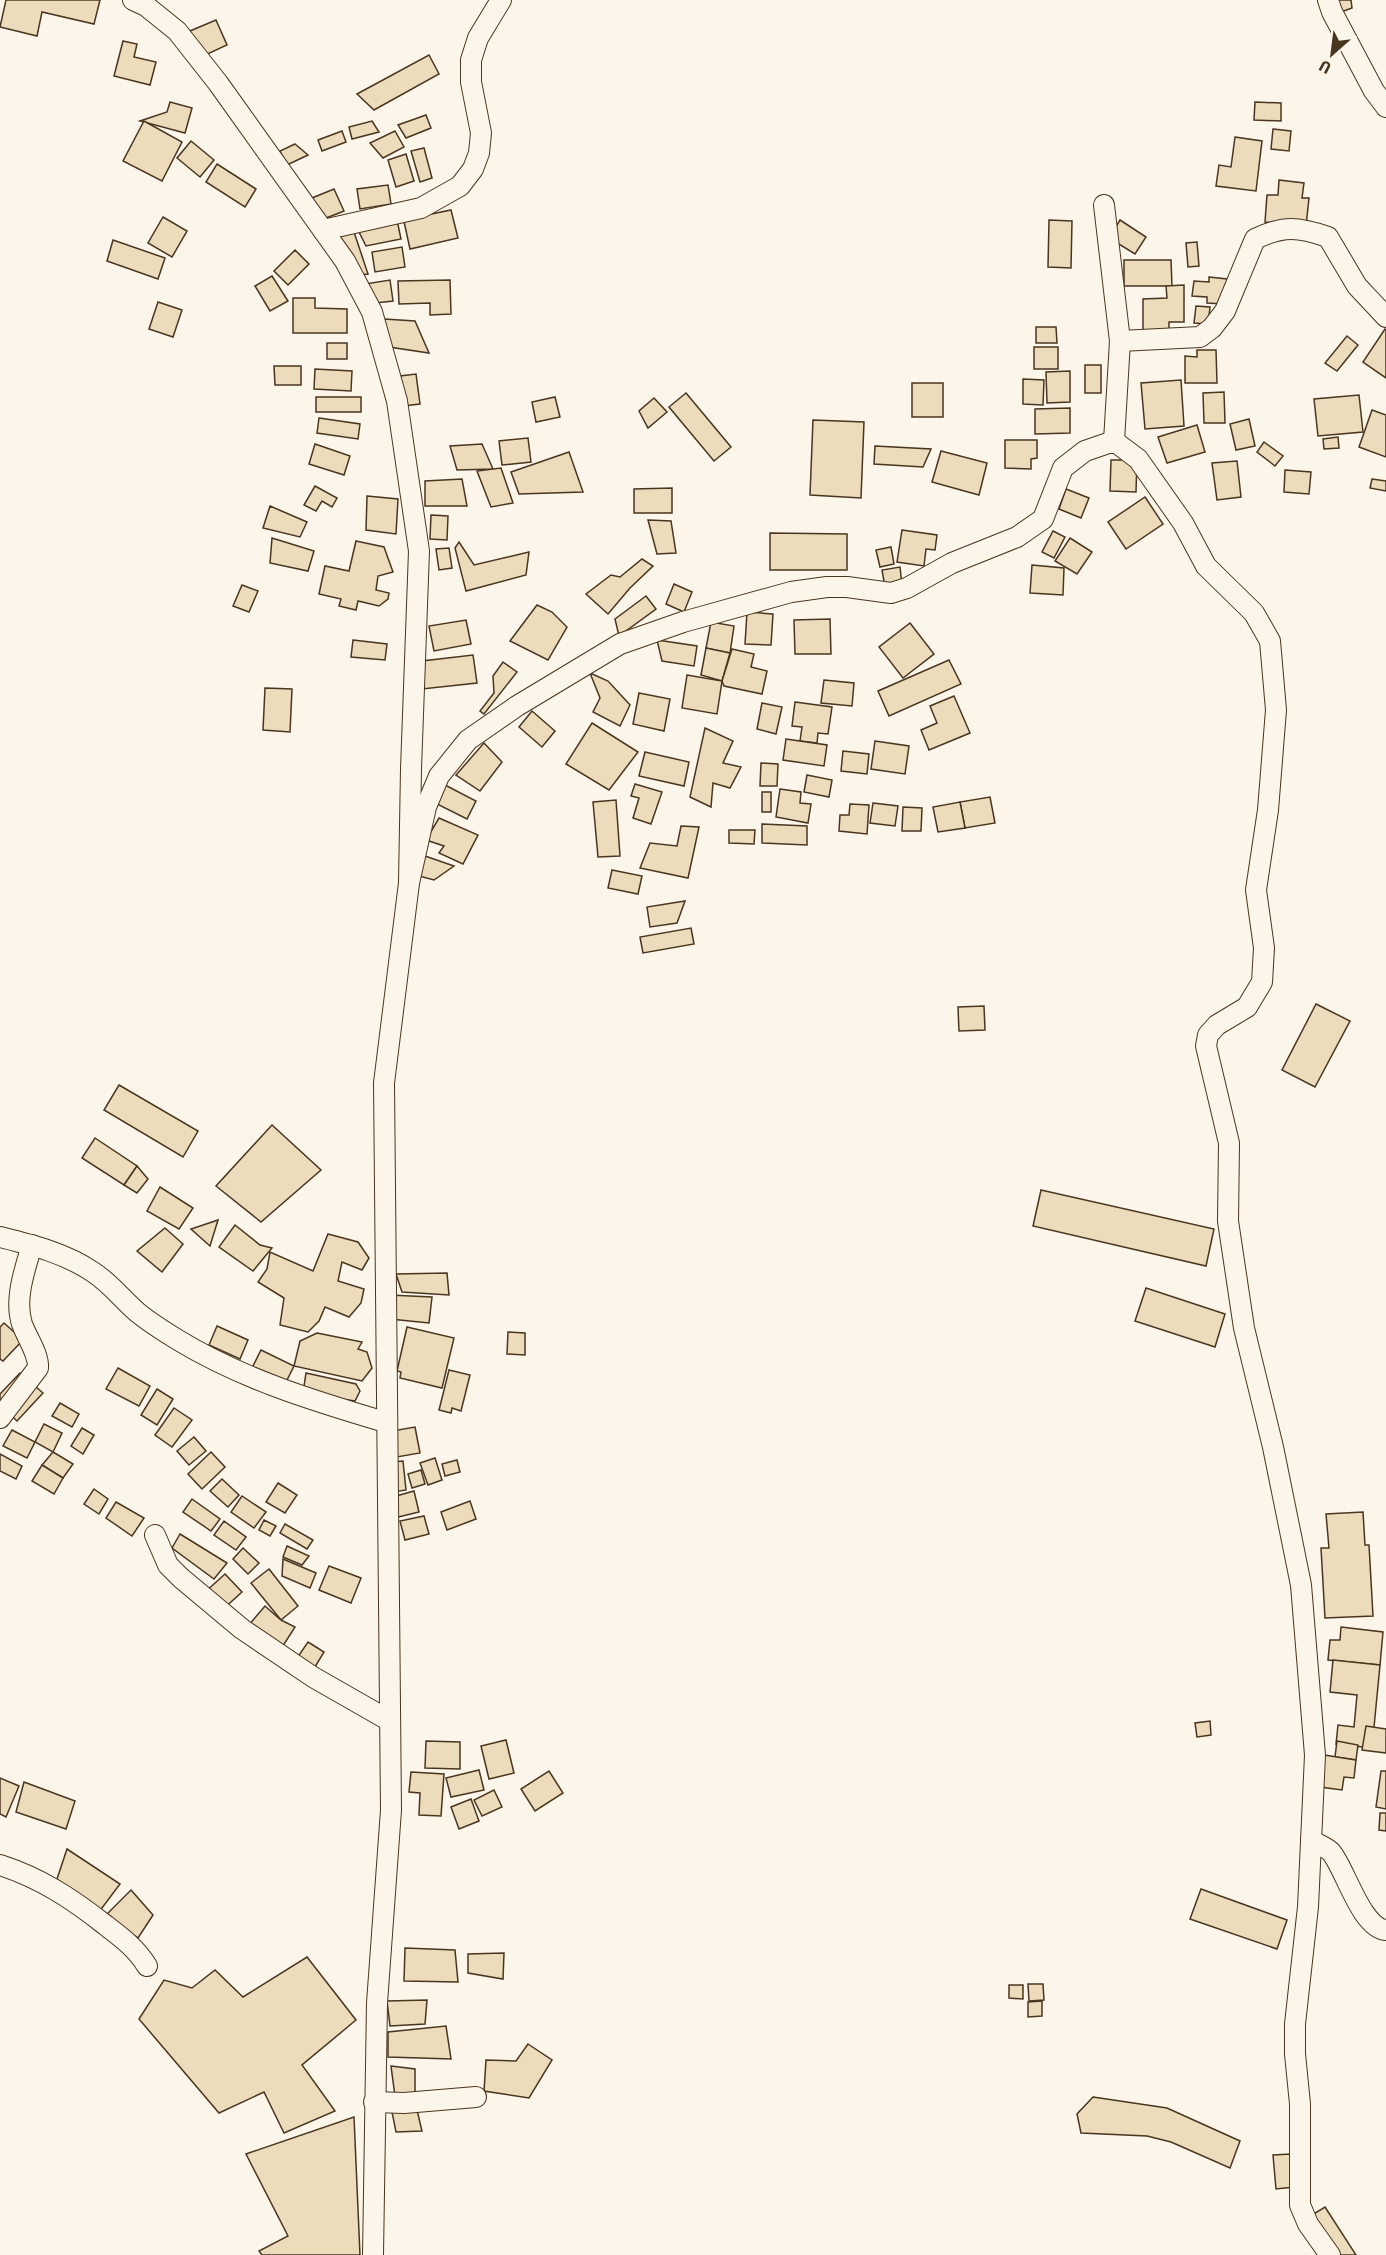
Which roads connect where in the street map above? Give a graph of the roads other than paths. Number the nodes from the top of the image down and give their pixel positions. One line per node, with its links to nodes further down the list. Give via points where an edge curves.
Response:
1 (133, 0): 6 (street, via 177,31)
2 (501, 0): 6 (street, via 478,38 471,60 481,133 473,169 460,186 421,208)
3 (1329, 0): 4 (street, via 1374,92)
4 (1386, 107)
5 (1104, 205): 8 (street)
6 (322, 230): 10 (street, via 345,261 372,312 397,401 419,551)
7 (1386, 317): 8 (street, via 1357,286 1328,237 1299,229 1274,230 1255,239 1225,311 1200,337)
8 (1120, 341): 9 (street)
9 (1114, 441): 10 (street, via 1085,451 1063,468 1043,519 1017,537 952,563 907,588 891,593 827,587 750,602 620,644 536,694 468,740 439,776 426,807); 17 (street, via 1138,459 1183,524 1206,566 1254,613 1270,641 1276,710 1268,810 1256,890 1264,948 1262,982 1247,1007 1208,1035 1206,1046 1228,1143 1228,1221 1244,1328 1300,1585 1315,1755)
10 (409, 883): 14 (street, via 384,1083)
11 (0, 1237): 12 (street)
12 (32, 1245): 13 (street, via 20,1304 21,1322 39,1361 38,1368); 14 (street, via 80,1263 105,1280 138,1313 233,1369 291,1394)
13 (0, 1419)
14 (386, 1422): 16 (street)
15 (155, 1535): 16 (street, via 168,1565 242,1629)
16 (390, 1721): 22 (street, via 391,1810)
17 (1311, 1840): 19 (street, via 1332,1854 1376,1927); 24 (street, via 1295,2024 1300,2205)
18 (0, 1865): 20 (street, via 33,1876 75,1901 133,1947)
19 (1386, 1930)
20 (147, 1966)
21 (476, 2097): 22 (street)
22 (374, 2102): 23 (street)
23 (373, 2255)
24 (1330, 2255)

